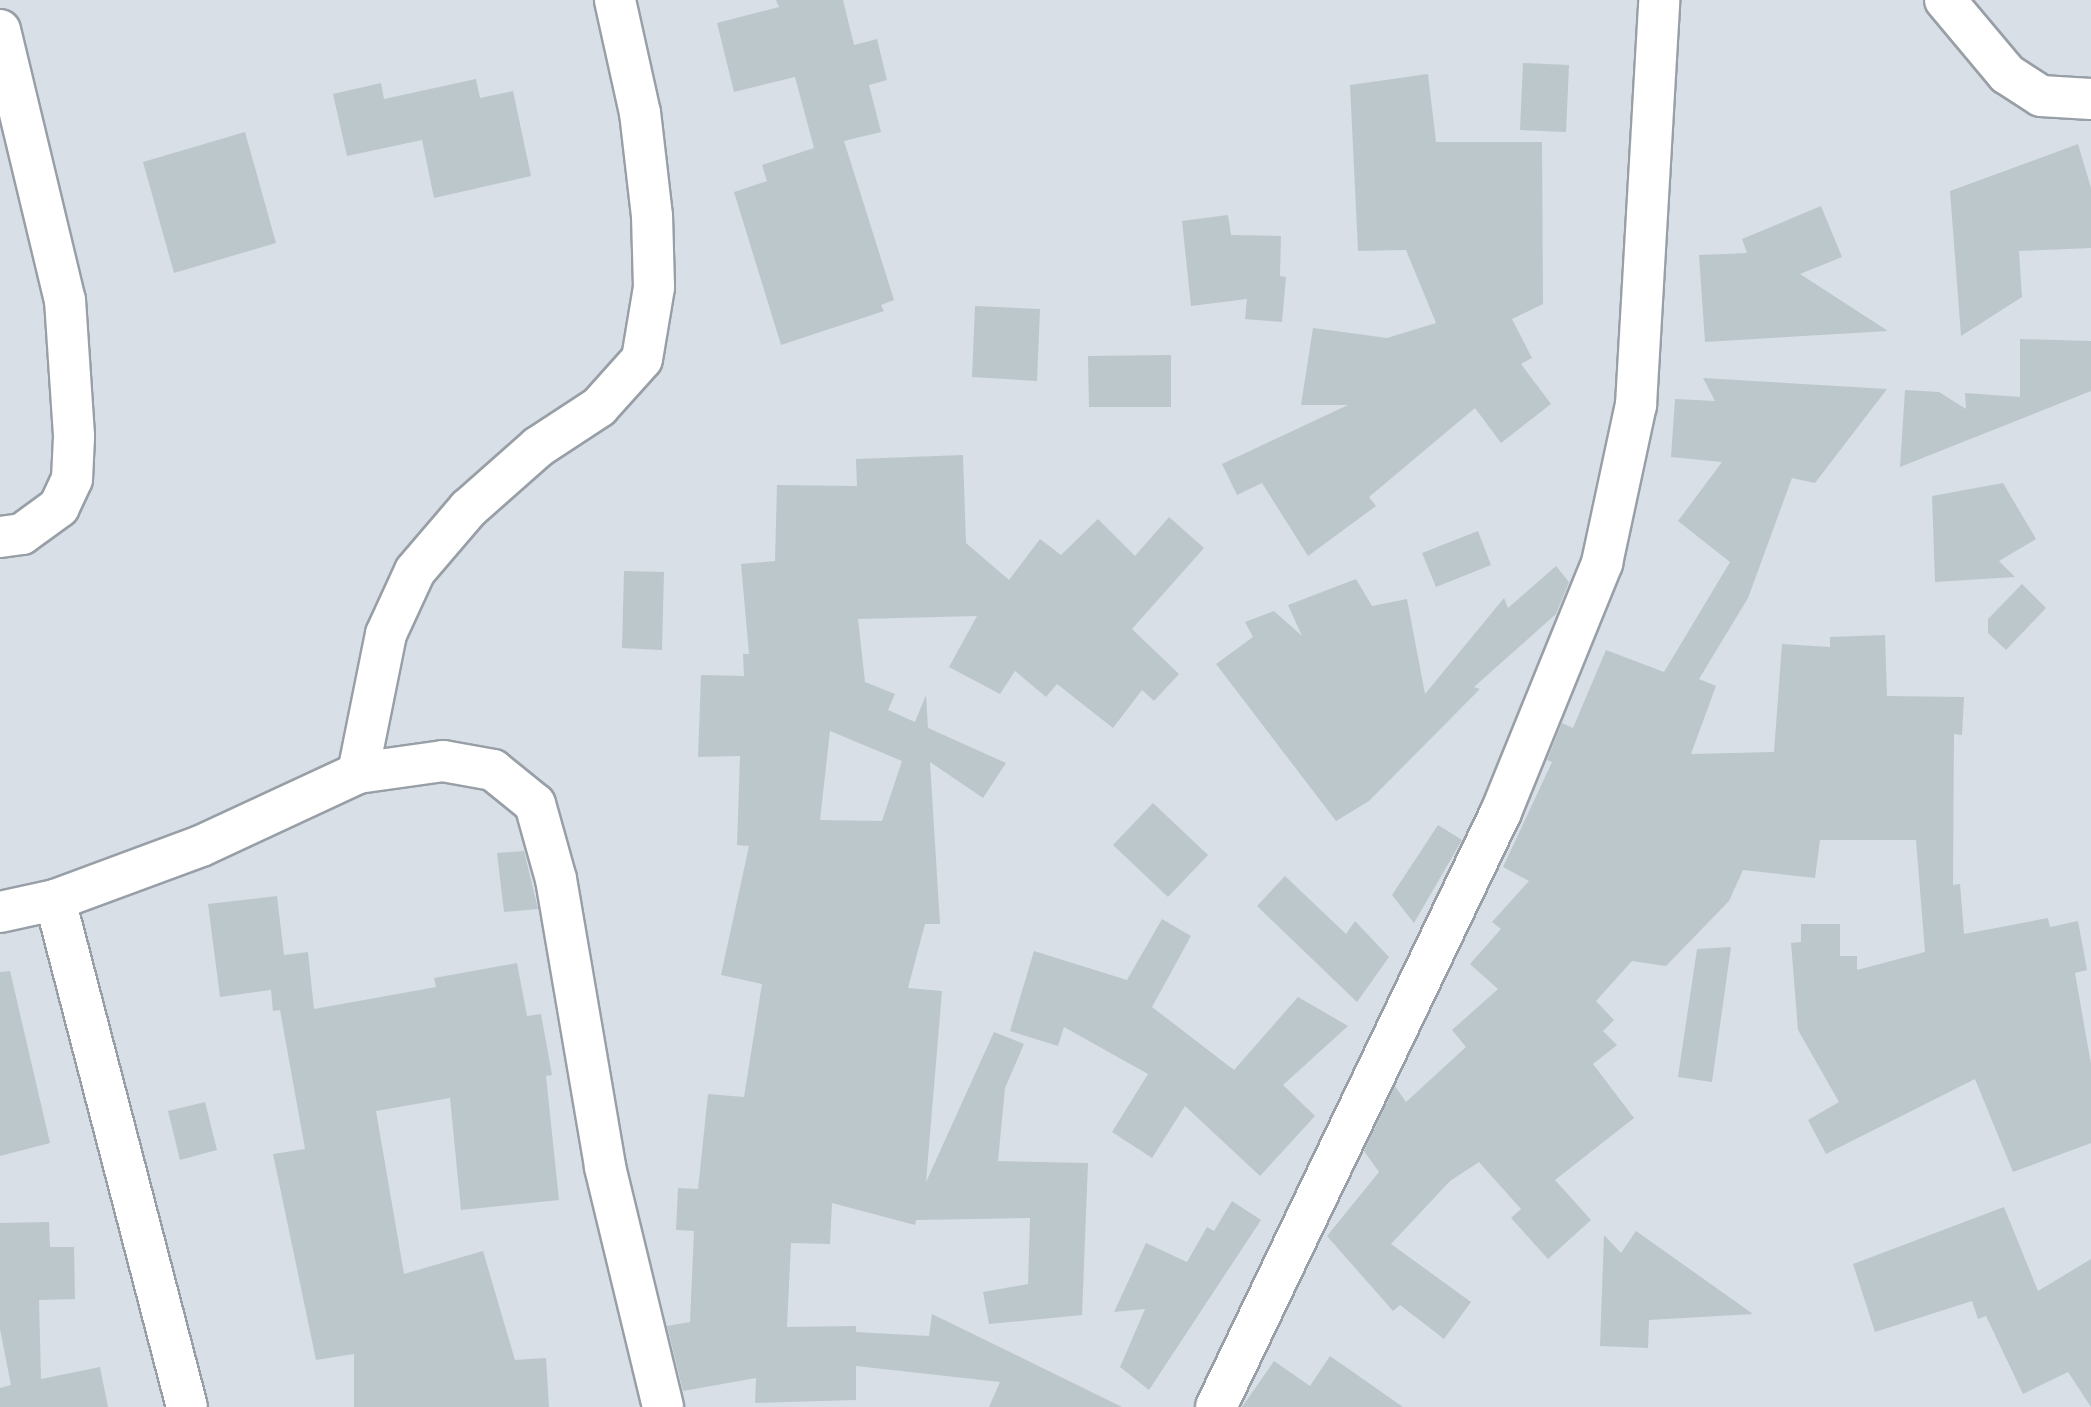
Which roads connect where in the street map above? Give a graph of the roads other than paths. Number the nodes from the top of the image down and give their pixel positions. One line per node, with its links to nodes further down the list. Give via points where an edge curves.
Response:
1 (615, 0): 7 (street, via 640,113 652,216 654,287 642,359 599,407 538,447 468,509 415,571 386,634)
2 (1659, 0): 12 (street, via 1636,405 1602,563 1501,812)
3 (1945, 0): 5 (street, via 2007,74 2041,96)
4 (0, 30): 6 (street, via 65,300 74,437 72,479 59,507 22,534)
5 (2091, 99)
6 (0, 537)
7 (358, 773): 8 (street, via 257,823); 11 (street, via 443,761 493,770 535,804 556,879 628,1281)
8 (55, 900): 9 (street); 10 (street)
9 (0, 912)
10 (187, 1407)
11 (663, 1407)
12 (1216, 1407)

